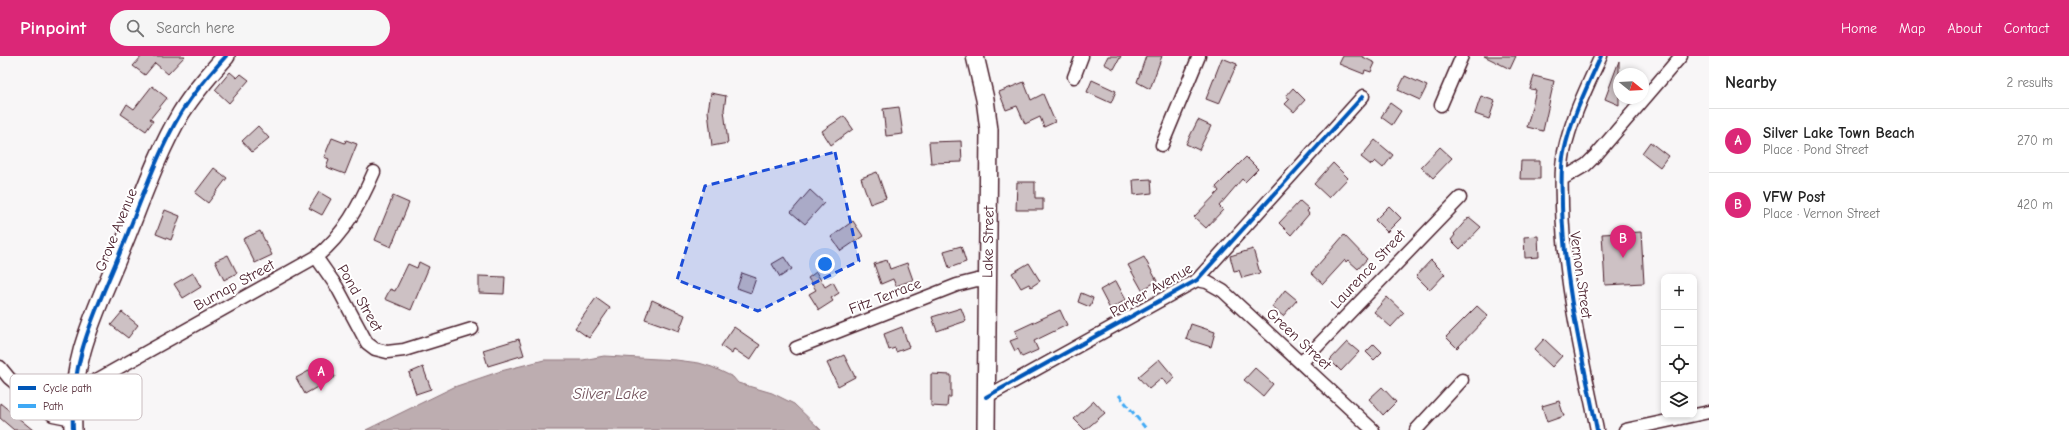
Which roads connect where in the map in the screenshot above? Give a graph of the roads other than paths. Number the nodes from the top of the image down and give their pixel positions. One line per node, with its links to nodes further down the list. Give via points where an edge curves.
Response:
1 (226, 56): 22 (street, Grove Avenue, via 187,104 166,142 89,327)
2 (976, 56): 17 (street, Lake Street, via 989,130)
3 (1082, 56): 8 (street)
4 (1199, 56): 11 (street)
5 (1462, 56): 10 (street)
6 (1600, 56): 13 (street, Vernon Street, via 1571,125 1564,153)
7 (1681, 56): 13 (street, via 1586,166)
8 (1074, 77)
9 (1363, 96): 16 (street, Parker Avenue)
10 (1440, 105)
11 (1162, 145)
12 (374, 172): 15 (street, Burnap Street, via 360,204 344,228 332,244)
13 (1562, 179): 31 (street, Vernon Street, via 1566,267)
14 (1460, 198): 20 (street, Laurence Street)
15 (316, 257): 18 (street, Pond Street, via 337,287 367,343 375,350 404,350); 23 (street, Burnap Street)
16 (1197, 280): 20 (street, Green Street, via 1223,291); 26 (street, Parker Avenue)
17 (988, 281): 19 (street, Fitz Terrace, via 977,280 957,285); 26 (street, Lake Street)
18 (472, 329)
19 (796, 348)
20 (1302, 363): 29 (street, Green Street)
21 (0, 367): 24 (street)
22 (76, 374)
23 (107, 374)
24 (10, 379)
25 (1462, 380): 30 (street)
26 (986, 397): 28 (street, Lake Street)
27 (1709, 412): 32 (street)
28 (986, 430)
29 (1373, 430)
30 (1416, 430)
31 (1597, 430)
32 (1625, 430)

